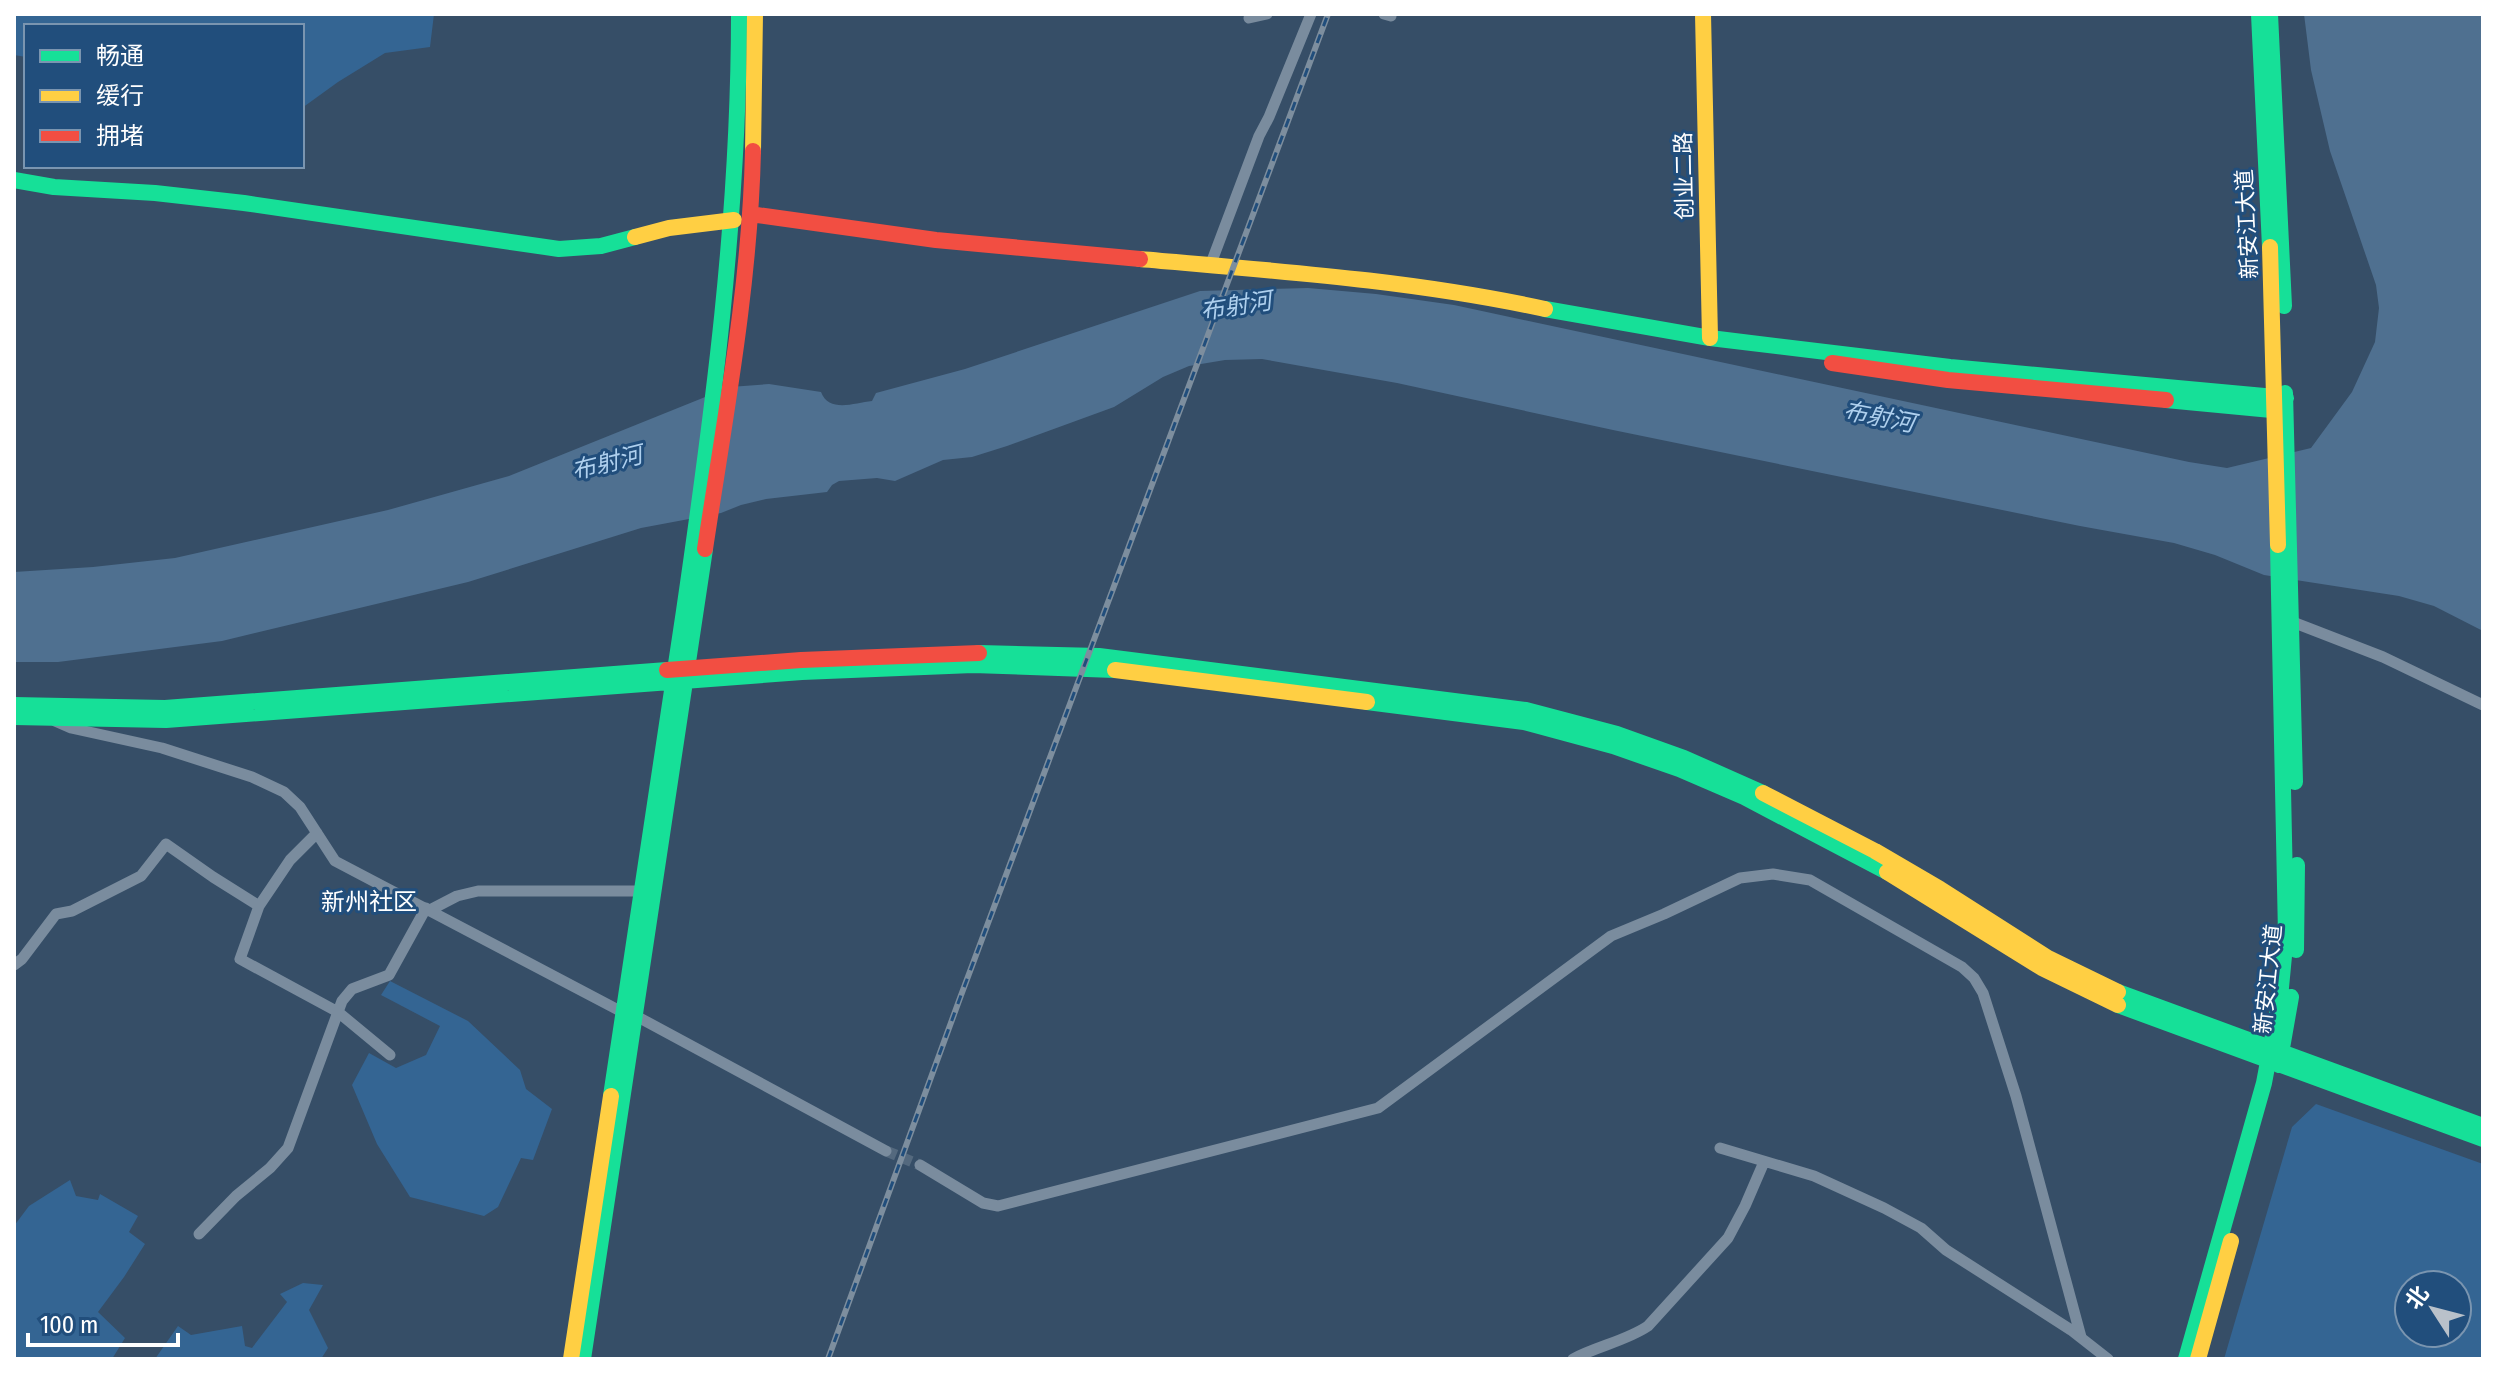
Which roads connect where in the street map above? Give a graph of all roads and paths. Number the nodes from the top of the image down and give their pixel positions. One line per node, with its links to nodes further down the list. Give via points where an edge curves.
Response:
1 (739, 14): 12 (main road)
2 (755, 14): 12 (main road, via 755,102)
3 (1267, 14): 10 (street)
4 (1311, 14): 13 (street)
5 (1384, 14): 6 (street)
6 (1391, 14)
7 (1703, 14): 14 (main road, 创业二路)
8 (2259, 14): 15 (main road, 新安江大道)
9 (2270, 14): 15 (main road, 新安江大道, via 2283,287)
10 (1249, 18)
11 (14, 180): 12 (main road, via 244,203 559,249 588,248)
12 (742, 217): 13 (main road); 18 (main road, via 727,359)
13 (1210, 266): 14 (main road, via 1437,288)
14 (1710, 338): 15 (main road, via 1735,349 1948,380)
15 (2280, 404): 16 (main road, 新安江大道)
16 (2284, 594): 17 (main road, 新安江大道); 31 (main road, 新安江大道, via 2287,903)
17 (2290, 621): 20 (street, via 2383,657); 31 (main road, 新安江大道, via 2298,914 2291,999)
18 (680, 675): 19 (main road, via 165,708); 22 (main road, via 166,720); 24 (main road); 29 (main road); 31 (main road, via 910,666 1098,668 1552,728 1646,757 1744,797 1890,873 2063,980 2120,1006)
19 (14, 705)
20 (2483, 705)
21 (14, 717): 22 (main road)
22 (47, 718): 23 (street, via 252,777 290,796)
23 (317, 833): 25 (street, via 290,860); 26 (street, via 335,861)
24 (642, 891): 26 (street, via 478,891); 29 (main road)
25 (259, 906): 27 (street, via 166,844 141,876 56,914); 28 (street, via 240,959)
26 (428, 909): 28 (street, via 389,975 352,989); 29 (street)
27 (14, 965)
28 (338, 1012): 30 (street); 38 (street, via 288,1148)
29 (630, 1014): 35 (street); 40 (main road); 41 (main road)
30 (390, 1055)
31 (2275, 1058): 32 (main road); 33 (main road); 44 (main road, 新安江大道); 45 (main road, 新安江大道)
32 (2483, 1126)
33 (2483, 1139)
34 (1720, 1148): 36 (street)
35 (886, 1151)
36 (1764, 1162): 39 (street, via 1814,1176 1909,1221); 42 (street, via 1728,1238 1648,1326)
37 (920, 1165): 39 (street, via 983,1203 998,1206 1378,1108 1611,936 1740,878 1784,875 1822,885 1962,967 1979,985 2016,1096)
38 (199, 1234)
39 (2081, 1337): 43 (street)
40 (571, 1359)
41 (583, 1359)
42 (1573, 1359)
43 (2108, 1359)
44 (2186, 1359)
45 (2198, 1359)

